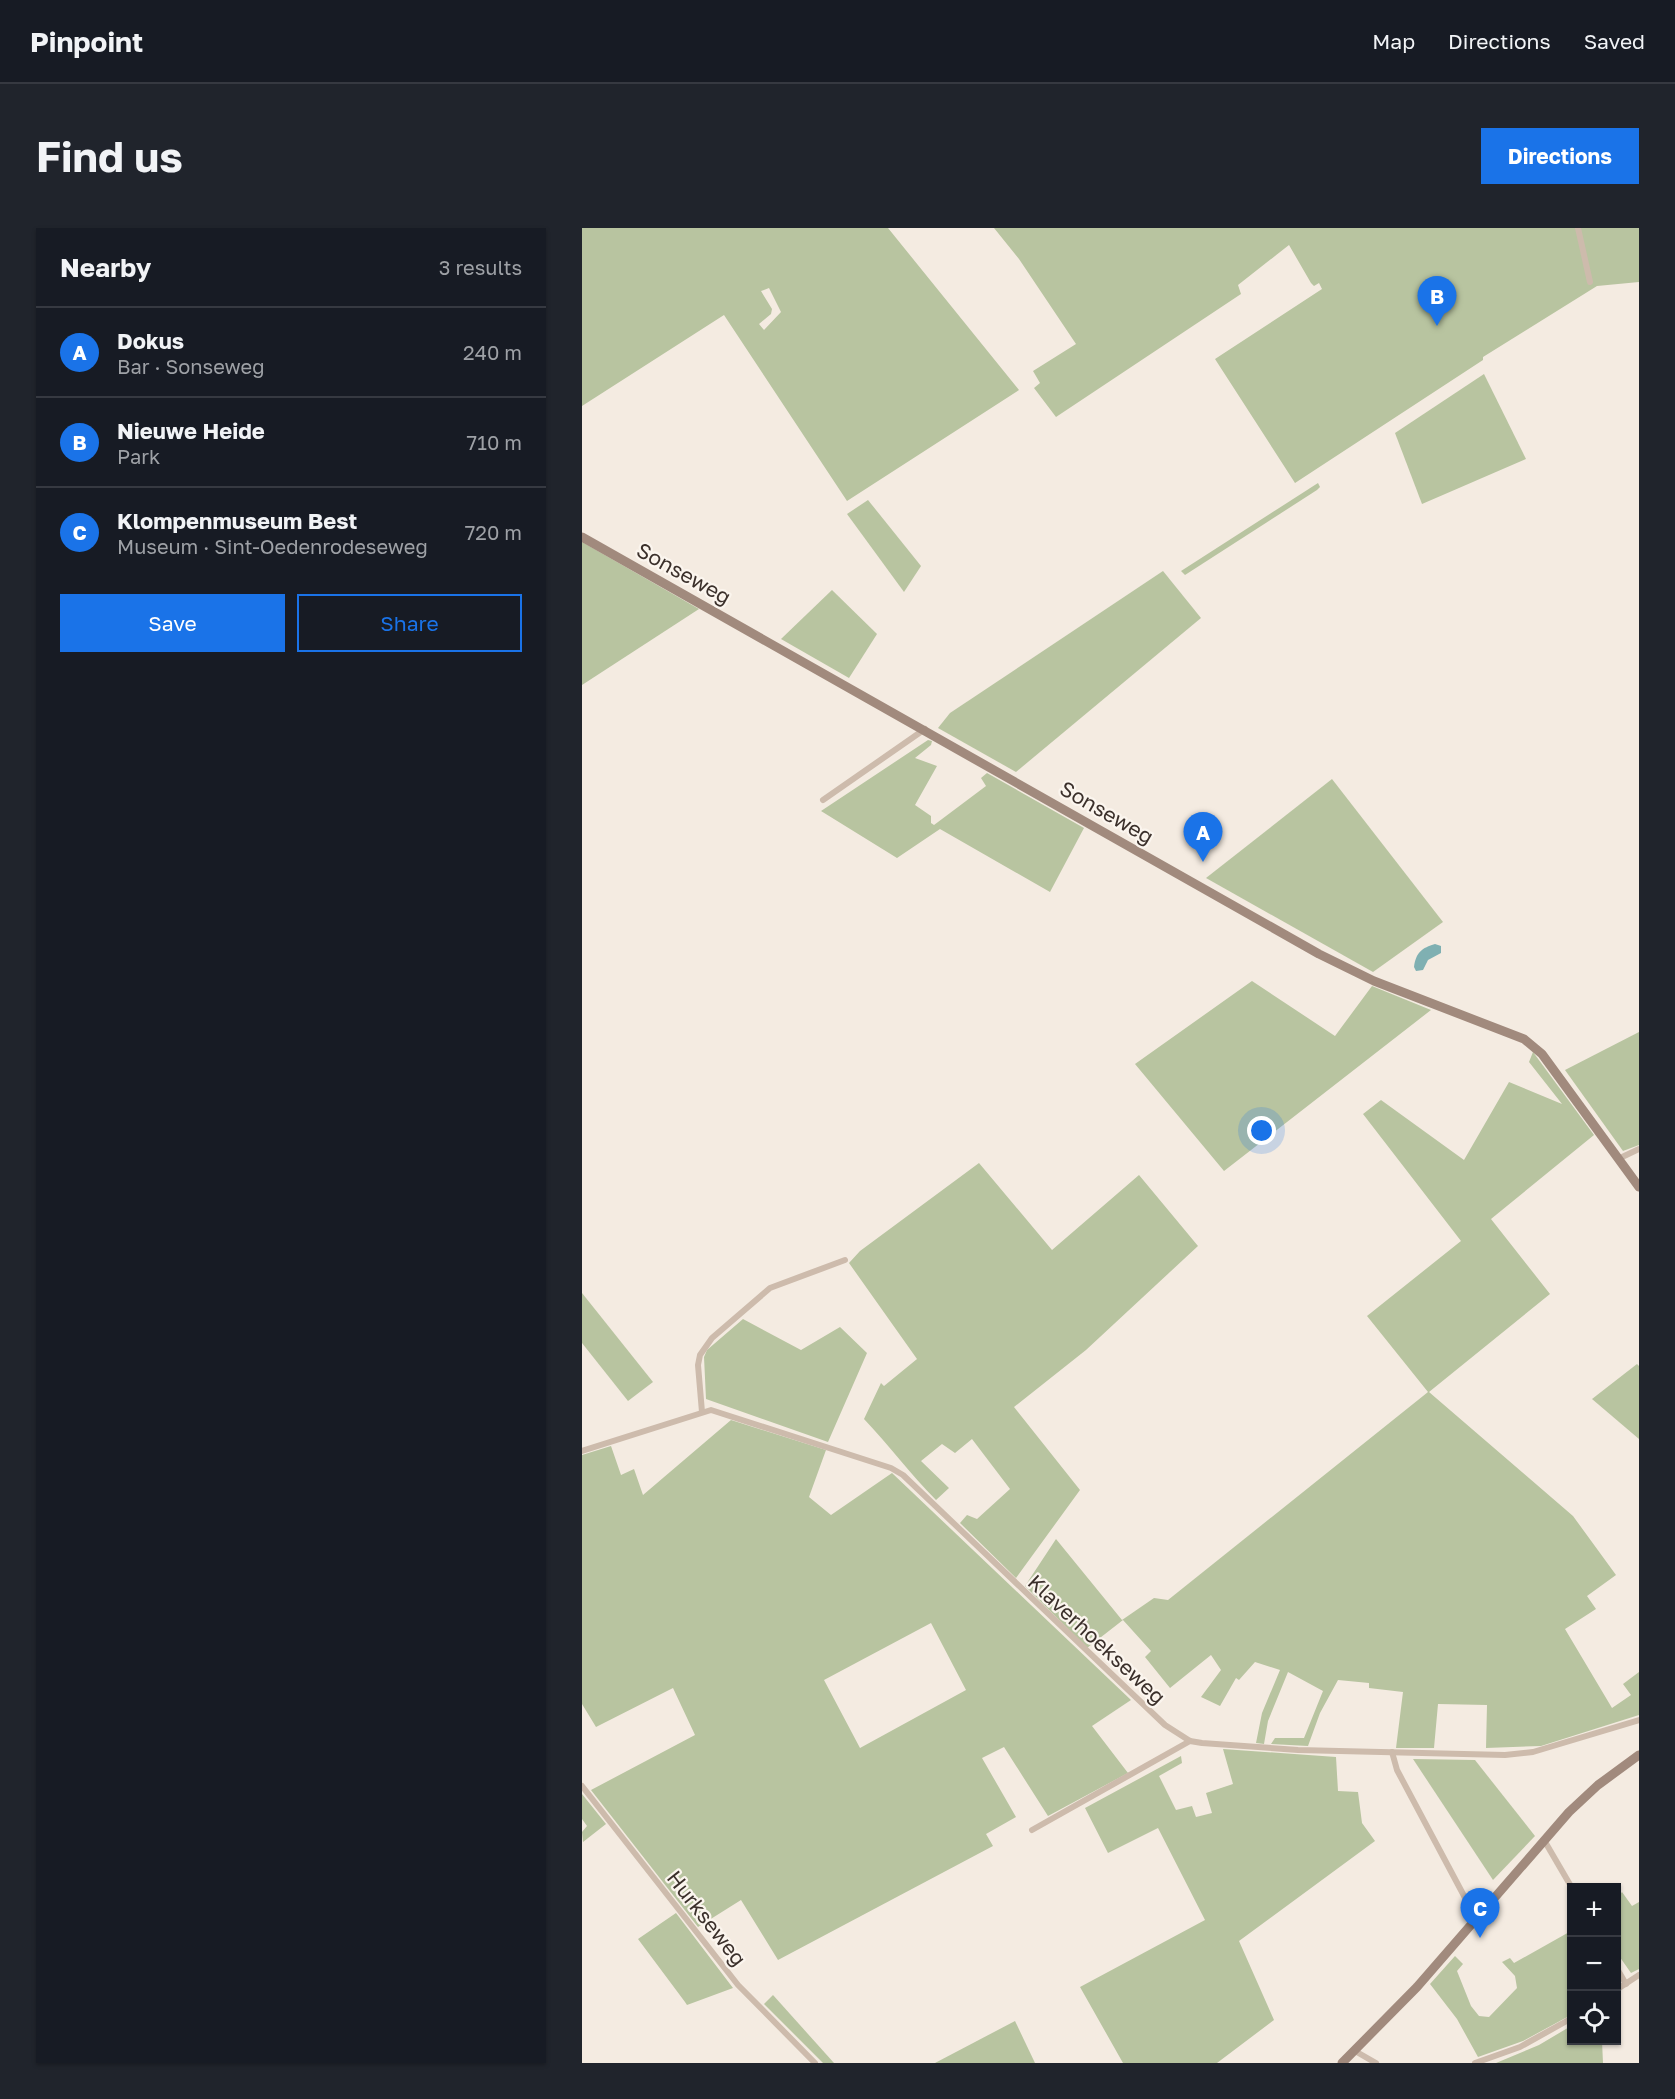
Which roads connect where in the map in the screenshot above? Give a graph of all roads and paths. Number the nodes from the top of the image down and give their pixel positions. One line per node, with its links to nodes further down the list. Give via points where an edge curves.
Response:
1 (1578, 228): 2 (street)
2 (1590, 282)
3 (582, 537): 4 (main road, Sonseweg)
4 (925, 729): 5 (street); 7 (main road, Sonseweg, via 1318,954 1374,981 1524,1039 1542,1054)
5 (823, 800)
6 (1639, 1149): 7 (street)
7 (1618, 1159): 8 (main road, Sonseweg)
8 (1639, 1187)
9 (845, 1260): 10 (street, via 770,1288 712,1338 698,1365)
10 (702, 1412): 11 (street, Klaverhoekseweg); 13 (street, Klaverhoekseweg, via 722,1412 897,1470 1165,1725)
11 (582, 1451)
12 (1639, 1720): 14 (street, Klaverhoekseweg, via 1521,1754)
13 (1190, 1741): 14 (street, Klaverhoekseweg, via 1298,1750); 17 (street)
14 (1392, 1752): 20 (street, via 1397,1770 1471,1909)
15 (1639, 1755): 18 (main road, via 1586,1795)
16 (582, 1786): 27 (street, Hurkseweg, via 733,1979)
17 (1032, 1830)
18 (1544, 1840): 19 (street); 20 (main road)
19 (1570, 1883)
20 (1479, 1916): 26 (main road)
21 (1621, 1975): 23 (street)
22 (1639, 1976): 23 (street)
23 (1626, 1984): 24 (street)
24 (1621, 1987)
25 (1567, 2021): 30 (street, via 1520,2047)
26 (1355, 2051): 28 (main road); 29 (street)
27 (815, 2063)
28 (1342, 2063)
29 (1376, 2063)
30 (1475, 2063)

